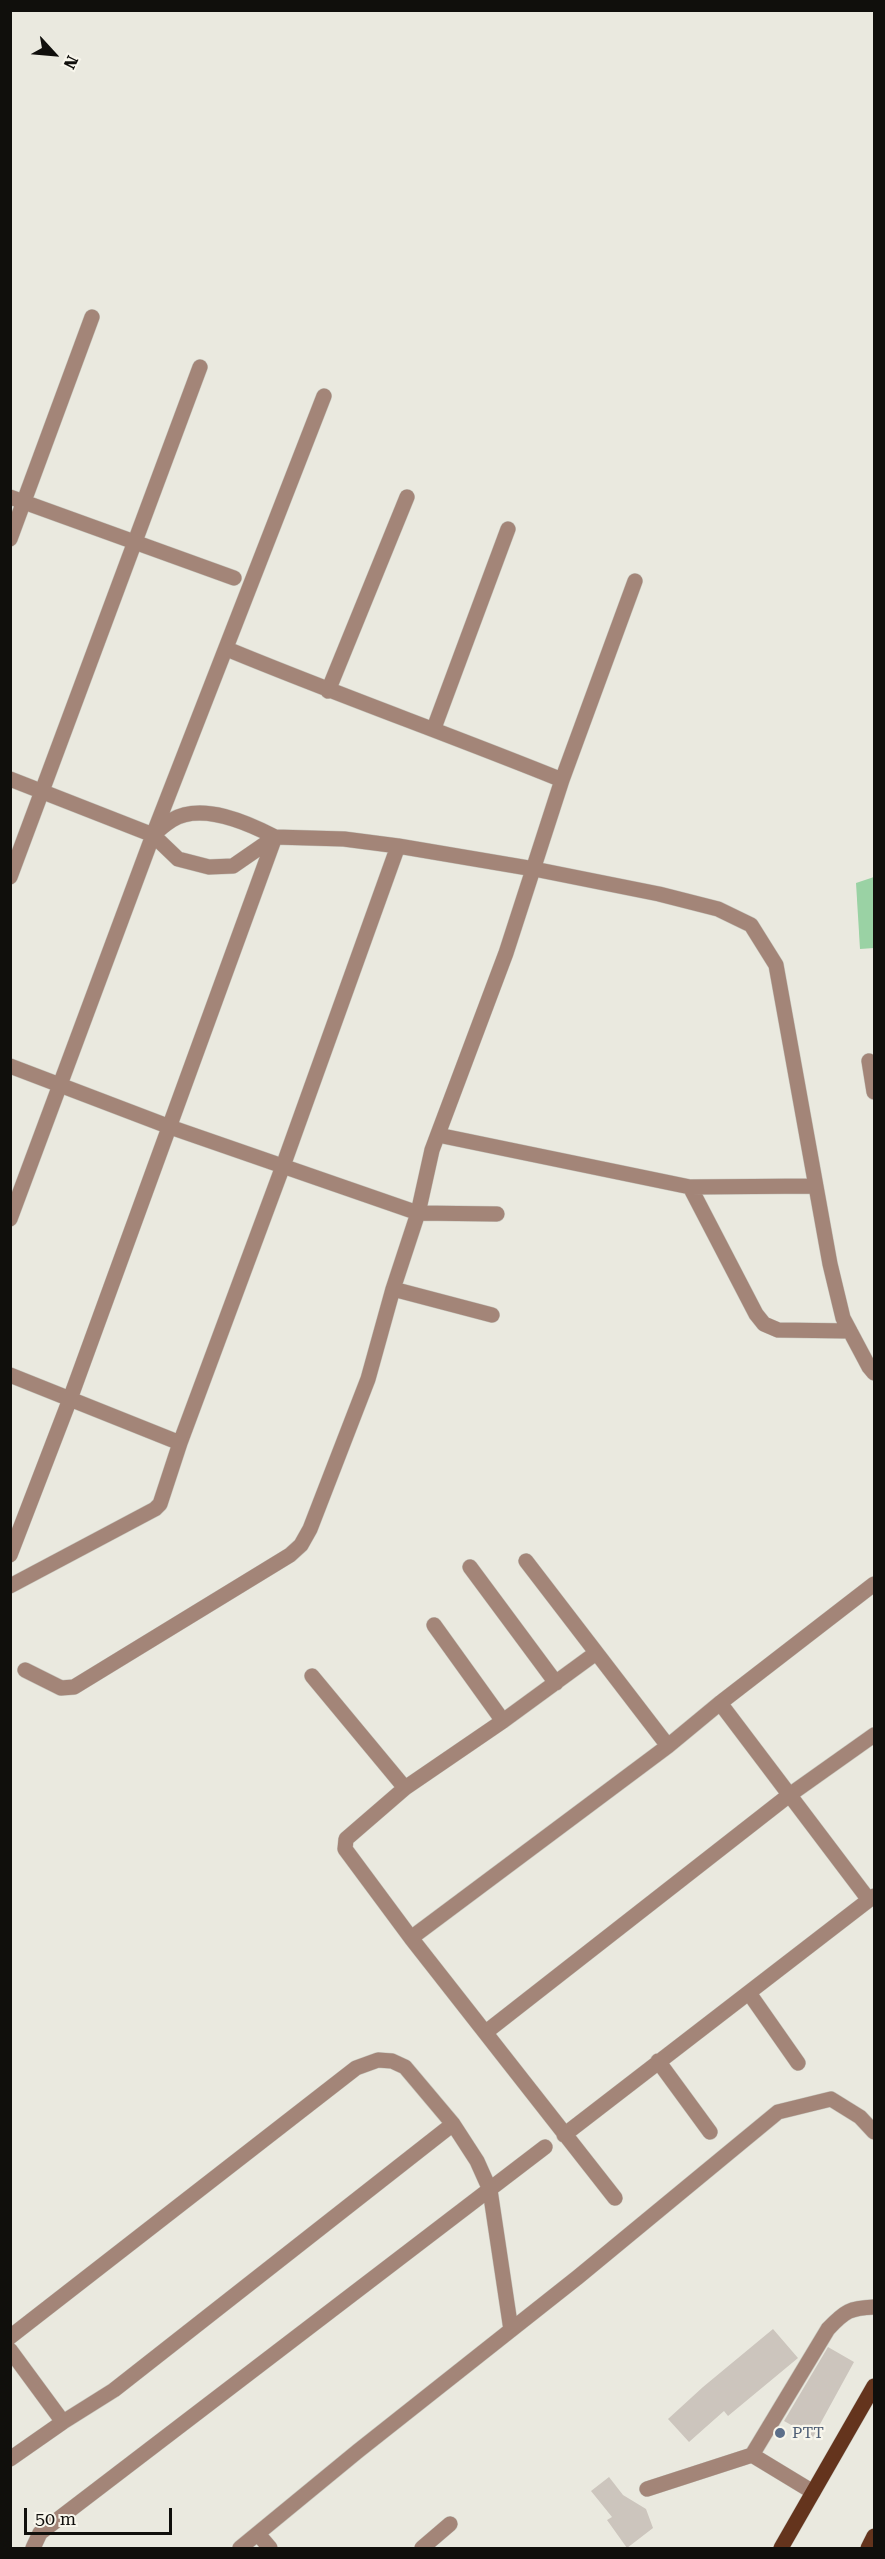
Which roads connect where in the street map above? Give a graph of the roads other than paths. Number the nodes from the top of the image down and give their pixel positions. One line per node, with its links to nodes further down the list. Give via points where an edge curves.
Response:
1 (92, 317): 5 (street)
2 (200, 367): 8 (street)
3 (324, 396): 11 (street)
4 (407, 497): 12 (street)
5 (17, 500): 7 (street); 8 (street)
6 (508, 529): 13 (street)
7 (10, 539)
8 (135, 544): 9 (street); 16 (street)
9 (234, 578)
10 (635, 581): 15 (street)
11 (227, 649): 12 (street); 17 (street)
12 (328, 691): 13 (street)
13 (434, 728): 15 (street)
14 (10, 779): 16 (street)
15 (562, 780): 20 (street)
16 (42, 791): 17 (street); 21 (street)
17 (153, 835): 18 (street, via 173,819 220,814); 18 (street, via 178,859 208,867 234,866); 24 (street)
18 (275, 837): 19 (street, via 344,839); 26 (street)
19 (399, 846): 20 (street); 28 (street)
20 (534, 869): 27 (street); 29 (street, via 718,909 751,925 776,965)
21 (10, 877)
22 (869, 1061): 25 (street)
23 (10, 1066): 24 (street)
24 (61, 1086): 26 (street); 33 (street)
25 (874, 1092)
26 (170, 1127): 28 (street); 39 (street)
27 (438, 1135): 30 (street); 31 (street)
28 (283, 1166): 31 (street); 40 (street)
29 (816, 1186): 30 (street); 36 (street, via 830,1264)
30 (690, 1187): 36 (street, via 764,1324 778,1330)
31 (418, 1213): 32 (street); 34 (street)
32 (497, 1214)
33 (10, 1219)
34 (393, 1289): 35 (street); 48 (street, via 368,1379 301,1545 257,1577 74,1687 61,1688)
35 (492, 1315)
36 (850, 1331): 37 (street)
37 (874, 1373)
38 (10, 1375): 39 (street)
39 (70, 1399): 40 (street); 41 (street)
40 (180, 1443): 45 (street, via 155,1509)
41 (10, 1555)
42 (526, 1561): 47 (street)
43 (470, 1567): 50 (street)
44 (874, 1584): 51 (street)
45 (10, 1586)
46 (434, 1625): 52 (street)
47 (596, 1653): 50 (street); 54 (street)
48 (25, 1670)
49 (312, 1676): 55 (street)
50 (556, 1683): 52 (street)
51 (720, 1703): 54 (street); 56 (street)
52 (503, 1721): 55 (street)
53 (874, 1735): 56 (street)
54 (668, 1746): 58 (street)
55 (405, 1788): 58 (street, via 344,1844)
56 (788, 1796): 57 (street); 60 (street)
57 (872, 1898): 59 (street)
58 (411, 1938): 60 (street)
59 (749, 1993): 61 (street); 62 (street)
60 (486, 2032): 66 (street)
61 (658, 2061): 64 (street); 66 (street)
62 (798, 2063)
63 (453, 2124): 68 (street); 72 (street, via 405,2067 378,2060 356,2068); 75 (street, via 114,2390)
64 (710, 2132)
65 (874, 2132): 71 (street, via 860,2117 831,2099 778,2112)
66 (564, 2134): 69 (street)
67 (545, 2147): 68 (street)
68 (490, 2190): 71 (street); 83 (street, via 40,2533)
69 (615, 2198)
70 (874, 2307): 76 (street, via 843,2313 828,2329)
71 (511, 2330): 81 (street)
72 (10, 2337)
73 (10, 2350): 75 (street)
74 (874, 2386): 79 (main road)
75 (63, 2422): 77 (street)
76 (752, 2455): 78 (street); 79 (street)
77 (10, 2459)
78 (647, 2489)
79 (813, 2492): 87 (main road)
80 (450, 2524): 86 (street)
81 (258, 2534): 84 (street); 85 (street)
82 (874, 2536): 88 (main road)
83 (33, 2548)
84 (240, 2548)
85 (270, 2548)
86 (422, 2548)
87 (782, 2548)
88 (868, 2548)

